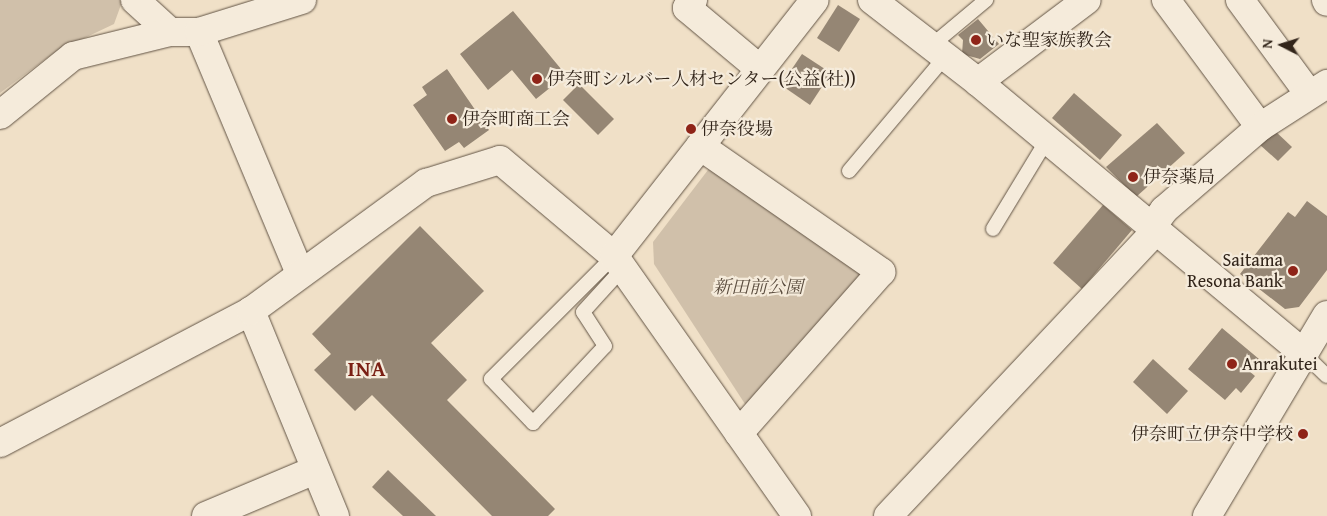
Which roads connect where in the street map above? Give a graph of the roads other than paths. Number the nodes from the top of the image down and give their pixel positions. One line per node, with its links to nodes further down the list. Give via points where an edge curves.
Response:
1 (135, 0): 10 (street)
2 (302, 0): 11 (street)
3 (693, 0): 13 (street, via 687,8)
4 (815, 0): 13 (street)
5 (872, 0): 12 (street)
6 (986, 0): 12 (lane)
7 (1087, 0): 14 (street)
8 (1166, 0): 17 (street)
9 (1240, 0): 15 (street)
10 (170, 32): 11 (street); 16 (street, via 73,56)
11 (199, 32): 24 (street)
12 (938, 51): 14 (street); 20 (lane)
13 (760, 70): 19 (street)
14 (978, 82): 18 (street)
15 (1318, 89): 17 (street)
16 (0, 115)
17 (1260, 127): 22 (street, via 1164,210)
18 (1047, 140): 21 (lane); 22 (street)
19 (700, 146): 23 (street); 29 (street, via 881,272)
20 (849, 170)
21 (994, 229)
22 (1153, 230): 27 (street); 35 (street)
23 (618, 262): 23 (lane, via 583,312 605,346 534,423 491,379); 24 (street, via 500,160 426,183); 29 (street)
24 (300, 273): 25 (street)
25 (251, 311): 30 (street); 31 (street)
26 (1327, 315): 27 (street)
27 (1303, 353): 28 (lane); 36 (street)
28 (1327, 376)
29 (739, 433): 34 (street)
30 (0, 443)
31 (316, 470): 32 (street); 33 (street)
32 (206, 516)
33 (335, 516)
34 (796, 516)
35 (888, 516)
36 (1207, 516)

